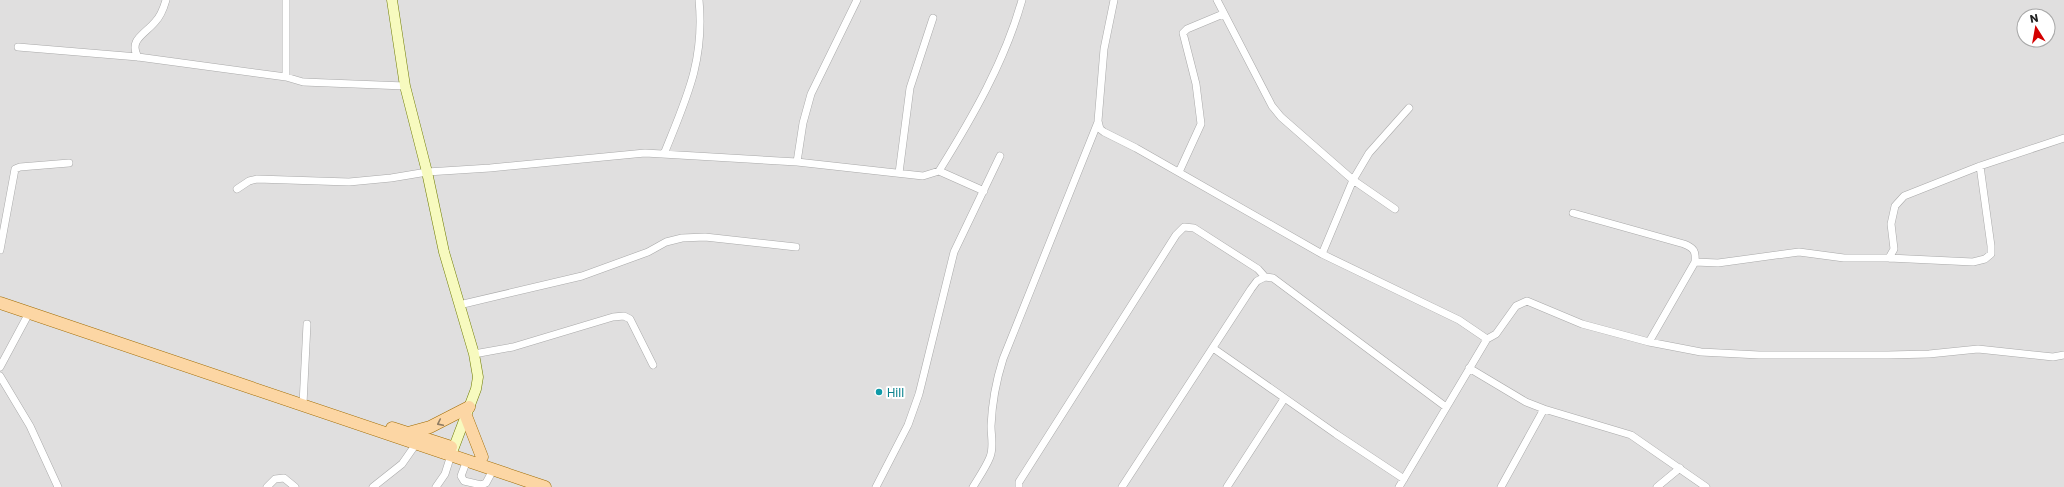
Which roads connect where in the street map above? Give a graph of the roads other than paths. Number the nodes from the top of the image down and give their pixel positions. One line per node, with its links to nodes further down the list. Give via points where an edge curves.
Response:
1 (166, 0): 12 (street, via 156,22 134,45)
2 (286, 0): 13 (street)
3 (392, 0): 14 (main road)
4 (699, 0): 18 (street, via 701,23 696,69)
5 (857, 0): 20 (street, via 811,94)
6 (1022, 0): 23 (street, via 1016,23 983,96)
7 (1114, 0): 16 (street, via 1104,49)
8 (1217, 0): 9 (street)
9 (1223, 14): 25 (street, via 1186,29 1184,33 1196,84 1201,124); 27 (street, via 1272,106 1281,117)
10 (933, 18): 26 (street, via 910,88)
11 (18, 47): 12 (street)
12 (138, 57): 13 (street)
13 (286, 77): 14 (street, via 303,82)
14 (405, 86): 24 (main road)
15 (1409, 108): 27 (street, via 1369,153)
16 (1098, 121): 25 (street, via 1102,131); 73 (street, via 1003,359 993,399 992,449)
17 (2064, 138): 22 (street)
18 (664, 154): 20 (street); 24 (street, via 622,154)
19 (1000, 156): 29 (street)
20 (797, 162): 26 (street)
21 (69, 163): 33 (street, via 16,169)
22 (1980, 166): 35 (street, via 1914,191 1898,202 1891,224 1894,250); 35 (street, via 1991,254 1984,260 1973,262)
23 (938, 171): 26 (street, via 923,176); 29 (street)
24 (427, 172): 28 (street, via 349,182 257,179 248,181); 39 (main road, via 444,252)
25 (1179, 172): 34 (street)
26 (898, 174)
27 (1353, 180): 30 (street); 34 (street)
28 (237, 189)
29 (984, 191): 72 (street, via 954,252 940,301 927,365 908,425)
30 (1395, 209)
31 (1573, 213): 36 (street, via 1693,247 1696,252)
32 (796, 247): 39 (street, via 705,237 682,238 582,276)
33 (0, 250)
34 (1322, 254): 42 (street, via 1459,320)
35 (1889, 258): 36 (street, via 1844,258 1798,252 1718,263)
36 (1695, 262): 43 (street)
37 (1265, 278): 44 (street, via 1250,289); 53 (street, via 1273,278 1301,297); 74 (street, via 1258,269 1194,228 1184,227 1176,235 1019,482)
38 (0, 303): 40 (main road)
39 (459, 305): 45 (main road)
40 (30, 313): 48 (street); 52 (main road)
41 (307, 324): 52 (street)
42 (1487, 339): 43 (street, via 1496,334 1516,306 1527,302 1582,324); 49 (street)
43 (1649, 342): 46 (street, via 1701,352 1759,355 1929,354 1978,349 2053,357)
44 (1213, 348): 51 (street); 75 (street)
45 (474, 354): 47 (street, via 512,347 624,316 630,319); 55 (main road, via 478,377)
46 (2064, 355)
47 (653, 364)
48 (0, 367)
49 (1469, 368): 53 (street); 54 (street, via 1505,391)
50 (0, 376): 65 (street, via 30,426)
51 (1284, 399): 64 (street); 76 (street)
52 (303, 404): 56 (main road)
53 (1446, 407): 64 (street)
54 (1544, 409): 62 (street, via 1630,435); 78 (street)
55 (468, 412): 57 (main road, one-way to 57); 59 (main road); 60 (main road)
56 (340, 417): 57 (main road, via 354,417); 58 (main road)
57 (408, 433): 59 (main road)
58 (416, 444): 59 (main road); 68 (street, via 402,464)
59 (453, 451): 60 (main road); 61 (main road); 69 (street, via 445,474)
60 (482, 457): 71 (main road, via 538,479)
61 (466, 460): 63 (main road); 63 (street, via 461,476 464,481 481,485 486,483)
62 (1680, 468): 79 (street); 80 (street)
63 (493, 470): 70 (main road)
64 (1404, 479): 77 (street)
65 (58, 487)
66 (267, 487): 67 (street, via 275,479 284,478)
67 (295, 487)
68 (373, 487)
69 (436, 487)
70 (545, 487)
71 (548, 487)
72 (876, 487)
73 (973, 487)
74 (1019, 487)
75 (1122, 487)
76 (1227, 487)
77 (1399, 487)
78 (1501, 487)
79 (1657, 487)
80 (1706, 487)

